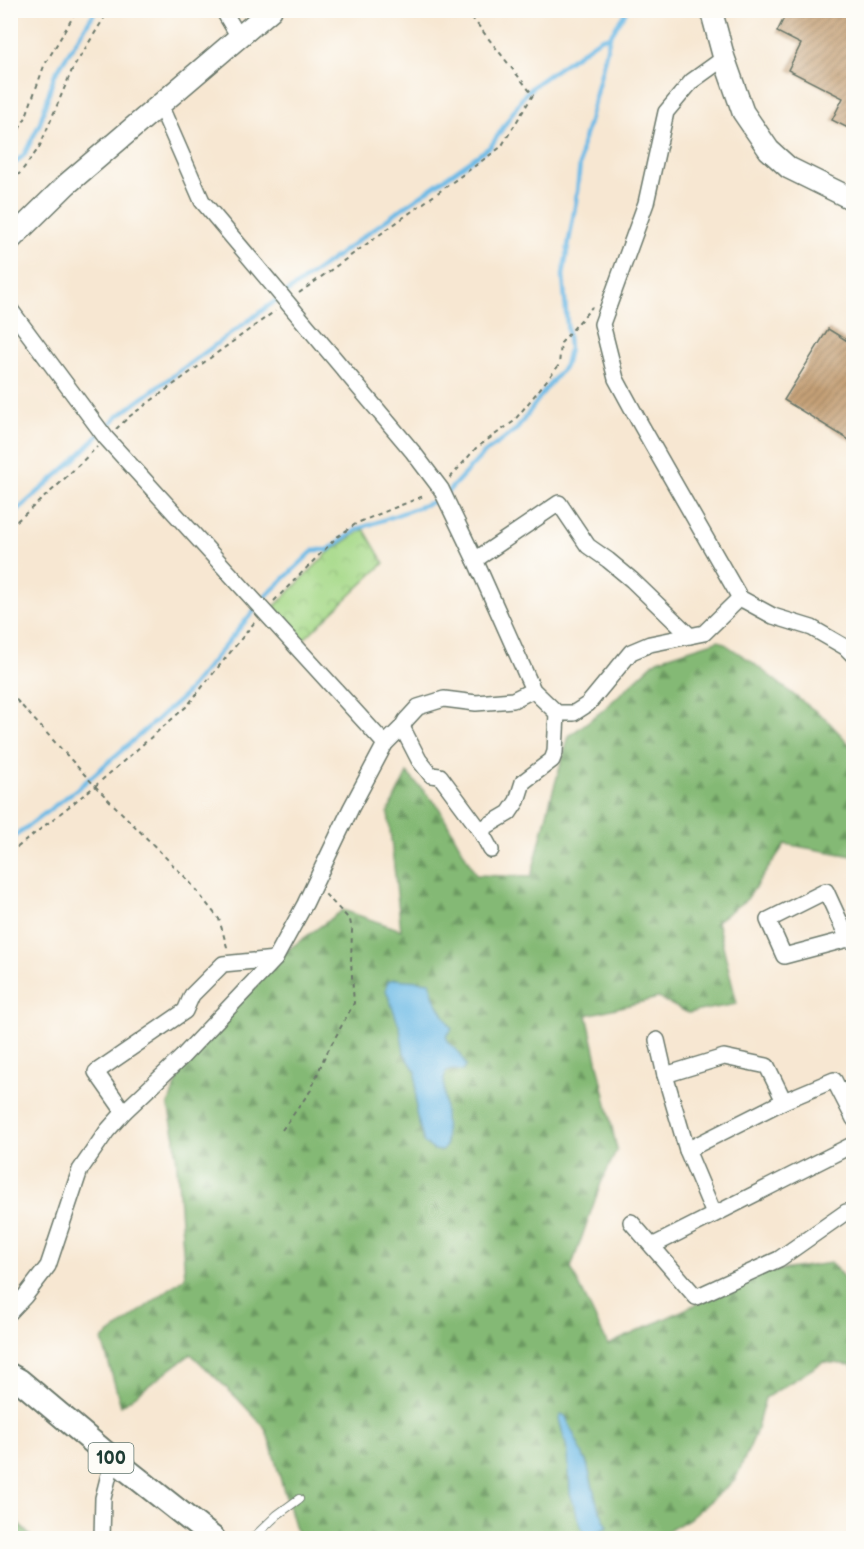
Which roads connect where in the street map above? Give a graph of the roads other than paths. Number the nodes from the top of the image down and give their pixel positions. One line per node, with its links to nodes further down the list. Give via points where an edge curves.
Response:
1 (223, 10): 4 (street)
2 (271, 10): 4 (street)
3 (711, 10): 5 (street)
4 (239, 37): 6 (street)
5 (724, 58): 7 (street, via 743,112 769,150 789,168); 11 (street, via 692,81 666,112 646,203 602,324 616,379)
6 (160, 105): 8 (street, via 67,184); 10 (street, via 202,201 414,452 441,489)
7 (854, 200)
8 (10, 240)
9 (10, 309): 17 (street, via 106,438)
10 (475, 560): 12 (street, via 559,503 588,546 632,580); 14 (street)
11 (740, 598): 12 (street, via 704,633); 13 (street, via 773,616 812,628)
12 (690, 636): 15 (street, via 632,652 588,704 574,713)
13 (854, 656)
14 (532, 690): 15 (street); 16 (street, via 513,700 476,703 444,699 418,707)
15 (557, 713): 18 (street, via 552,760 523,782 509,813)
16 (402, 727): 17 (street); 18 (street, via 418,760 431,775 440,776)
17 (385, 744): 21 (street)
18 (480, 830): 19 (street)
19 (490, 850)
20 (850, 939): 20 (street, via 784,956 768,920 826,891)
21 (274, 958): 25 (street, via 182,1057); 25 (street, via 223,964 192,995 185,1011 96,1072)
22 (657, 1040): 23 (street)
23 (665, 1076): 24 (street, via 724,1058 767,1066); 28 (street)
24 (784, 1101): 26 (street, via 834,1080); 28 (street)
25 (124, 1112): 33 (street, via 80,1170 48,1266)
26 (854, 1119)
27 (854, 1144): 29 (street)
28 (687, 1150): 29 (street)
29 (714, 1214): 32 (street)
30 (854, 1214): 32 (street, via 846,1212 779,1258 696,1297)
31 (632, 1222): 32 (street)
32 (652, 1246)
33 (10, 1312)
34 (10, 1375): 35 (main road, 100)
35 (113, 1459): 37 (street, via 103,1498); 38 (main road, 100)
36 (299, 1498): 39 (lane)
37 (102, 1539)
38 (213, 1539)
39 (253, 1539)

